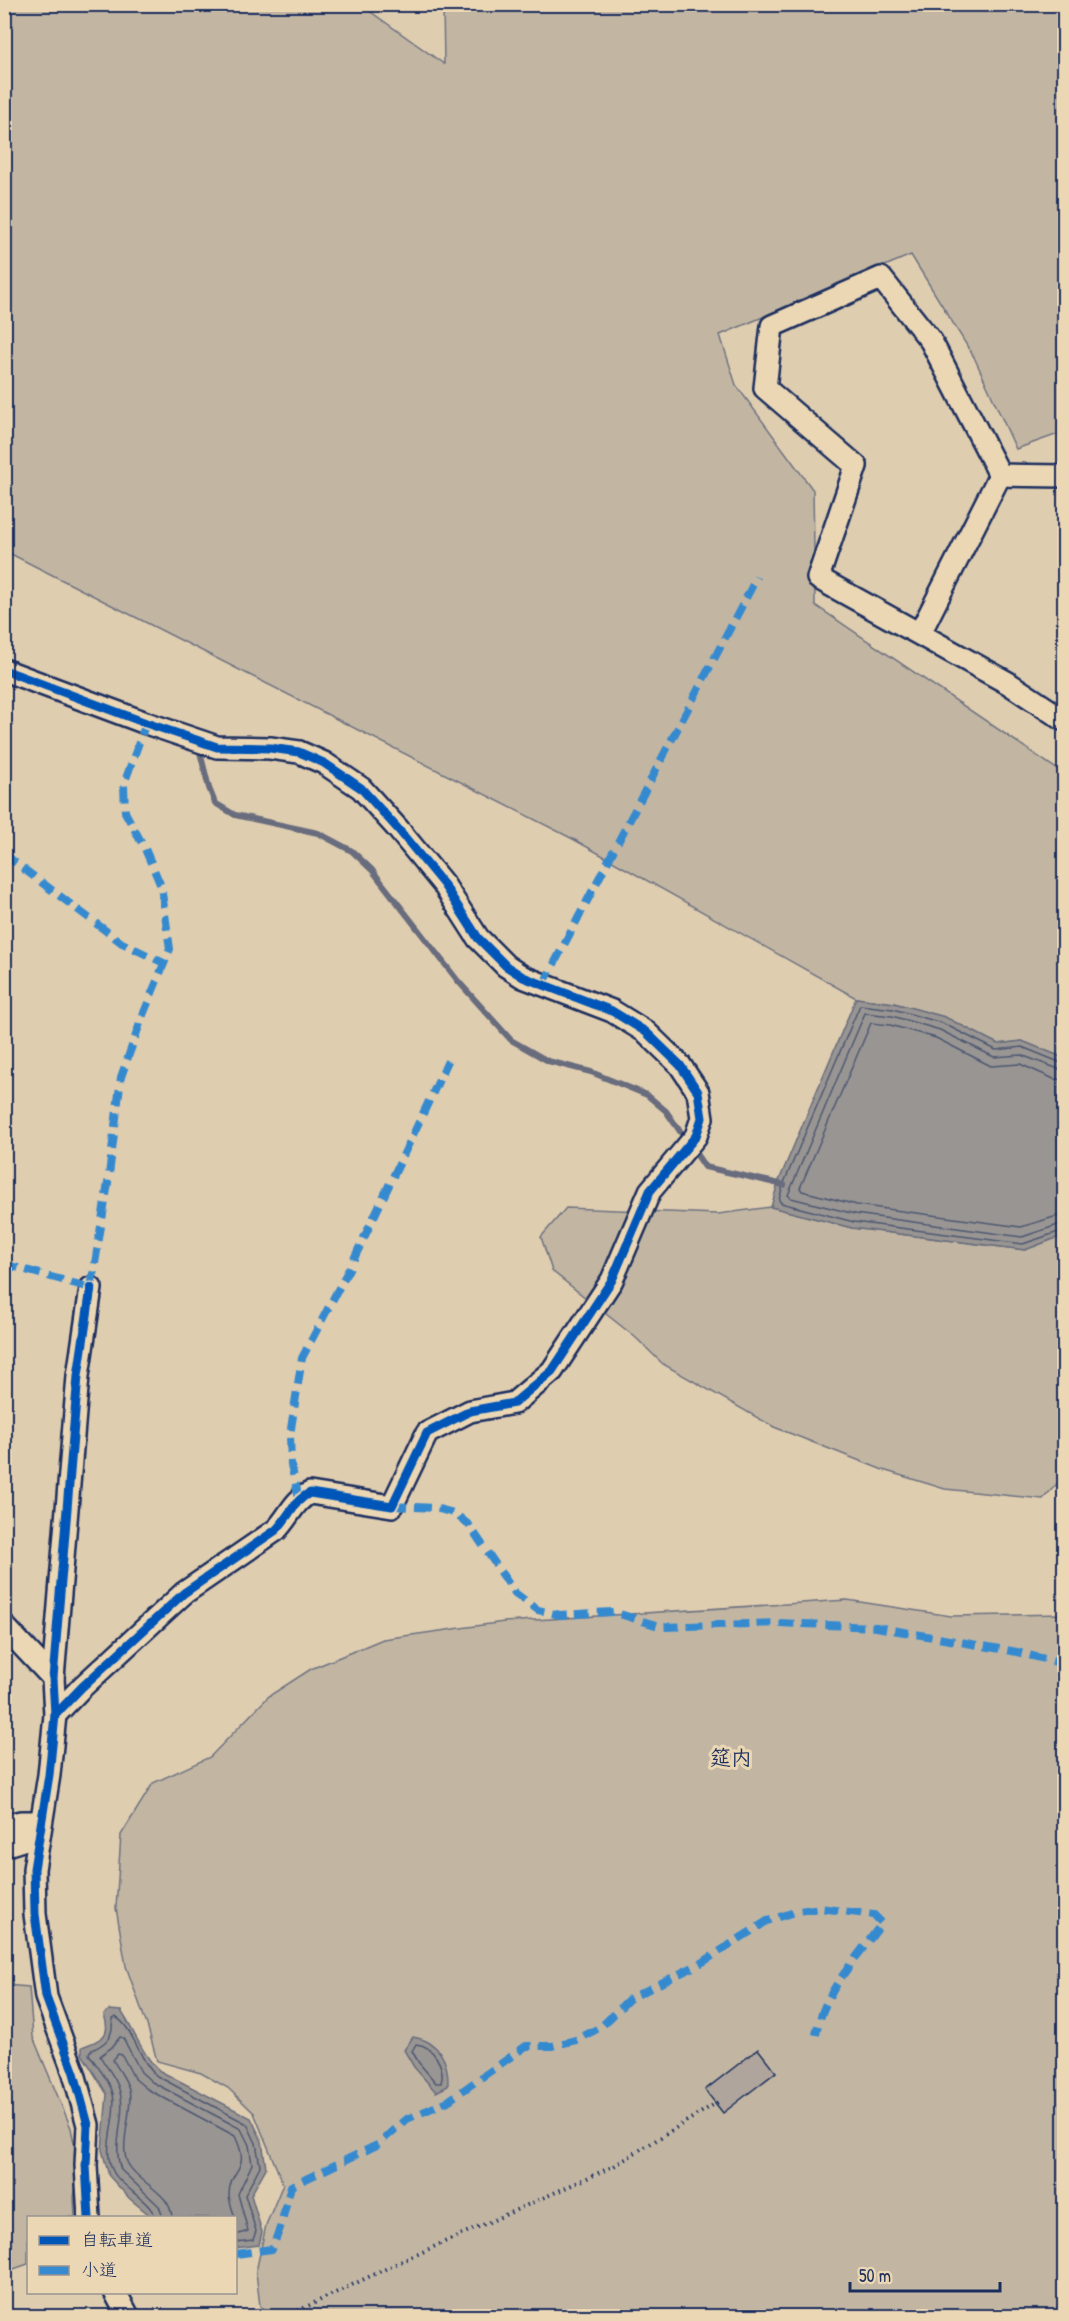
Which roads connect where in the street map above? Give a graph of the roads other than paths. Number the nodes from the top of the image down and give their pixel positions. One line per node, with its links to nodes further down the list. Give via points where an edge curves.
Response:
1 (1000, 475): 2 (street); 3 (street); 3 (street, via 931,341 881,278 772,326 765,388 856,466 818,578)
2 (1065, 476)
3 (920, 633): 5 (street)
4 (4, 670): 9 (street, via 217,747 299,752 324,763 361,788 390,820 444,885 478,938 506,966 523,977 612,1011 646,1032 680,1065 698,1092 702,1118 696,1136 650,1191 612,1280 552,1371 514,1403 470,1411 427,1433 392,1506 310,1493 299,1498 289,1518 276,1530 184,1593)
5 (1065, 720)
6 (92, 1288): 8 (street, via 78,1376)
7 (4, 1626): 8 (street)
8 (53, 1678): 9 (street)
9 (55, 1715): 11 (street)
10 (4, 1826): 11 (street, via 21,1822)
11 (39, 1828): 12 (street); 13 (street, via 34,1869 35,1914 45,1996 88,2124)
12 (4, 1846)
13 (89, 2216)
14 (116, 2294): 15 (street)
15 (128, 2316)

